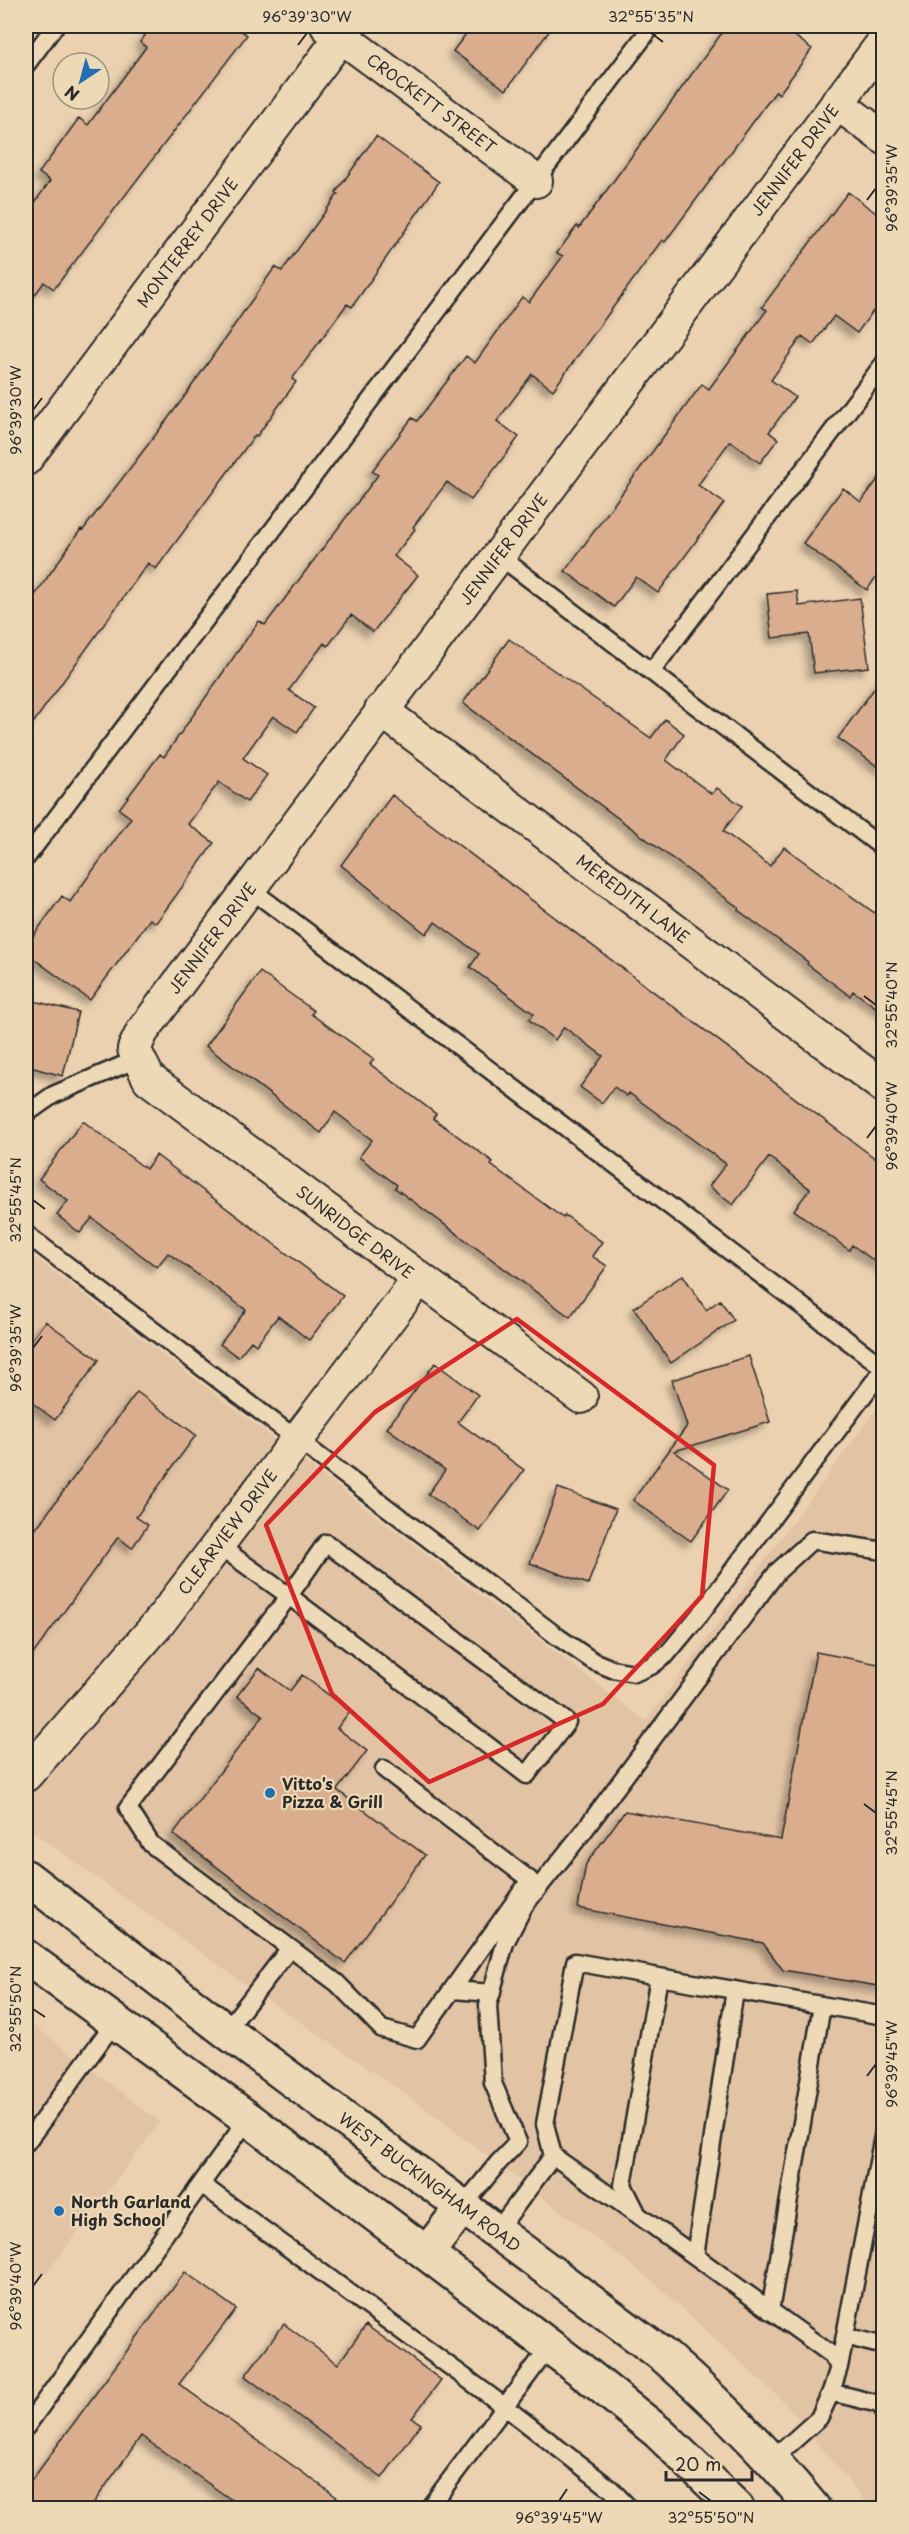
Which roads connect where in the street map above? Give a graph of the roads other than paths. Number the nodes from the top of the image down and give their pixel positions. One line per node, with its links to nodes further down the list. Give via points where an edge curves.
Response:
1 (55, 26): 5 (lane)
2 (652, 26): 8 (lane)
3 (339, 29): 8 (street, CROCKETT STREET); 10 (street, MONTERREY DRIVE)
4 (884, 41): 6 (street, JENNIFER DRIVE)
5 (26, 65)
6 (837, 103): 7 (street); 11 (street, JENNIFER DRIVE)
7 (884, 138)
8 (536, 181): 15 (lane)
9 (884, 363): 12 (lane)
10 (26, 459)
11 (498, 555): 12 (lane); 13 (street, JENNIFER DRIVE)
12 (651, 672): 14 (lane)
13 (381, 710): 16 (street, JENNIFER DRIVE); 18 (street, MEREDITH LANE)
14 (884, 849)
15 (26, 858)
16 (249, 888): 17 (street, JENNIFER DRIVE, via 142,1032 134,1050); 22 (lane)
17 (137, 1059): 19 (lane, via 53,1095); 21 (street, SUNRIDGE DRIVE, via 149,1079)
18 (884, 1087)
19 (26, 1114)
20 (26, 1234): 24 (lane)
21 (419, 1279): 23 (street, SUNRIDGE DRIVE); 24 (street, CLEARVIEW DRIVE)
22 (884, 1368): 24 (lane, via 701,1614 667,1654 634,1672 593,1661)
23 (581, 1397)
24 (297, 1440): 25 (street, CLEARVIEW DRIVE)
25 (218, 1545): 27 (lane); 29 (street, CLEARVIEW DRIVE, via 158,1624)
26 (884, 1551): 36 (lane, via 812,1540 777,1572 524,1906 505,1943)
27 (289, 1596): 27 (lane, via 527,1774 567,1722 326,1543); 31 (lane, via 129,1808 151,1844)
28 (384, 1769): 34 (lane, via 530,1880)
29 (26, 1775)
30 (26, 1877): 40 (main road, WEST BUCKINGHAM ROAD)
31 (290, 1948): 34 (lane, via 337,1983 382,2029 417,2039); 40 (lane)
32 (26, 1957): 39 (main road)
33 (659, 1977): 35 (lane); 44 (lane, via 575,1962 545,2124); 47 (lane, via 622,2185)
34 (453, 1990): 36 (lane)
35 (735, 1990): 37 (lane); 50 (lane)
36 (492, 1994): 46 (lane, via 488,2005 493,2083 518,2142)
37 (822, 2005): 38 (lane); 51 (lane)
38 (884, 2016)
39 (114, 2023): 41 (main road); 43 (lane)
40 (226, 2031): 46 (main road, WEST BUCKINGHAM ROAD)
41 (248, 2119): 45 (lane); 49 (main road)
42 (884, 2132): 52 (lane)
43 (26, 2144)
44 (553, 2156): 47 (lane); 48 (lane)
45 (201, 2184): 57 (lane); 59 (lane)
46 (463, 2206): 48 (main road, WEST BUCKINGHAM ROAD); 49 (main road)
47 (638, 2215): 50 (lane)
48 (497, 2231): 60 (main road, WEST BUCKINGHAM ROAD, via 664,2356)
49 (427, 2253): 53 (main road)
50 (695, 2256): 51 (lane)
51 (770, 2311): 55 (lane, via 832,2355)
52 (845, 2336): 54 (lane); 55 (lane)
53 (550, 2346): 57 (lane); 63 (main road, via 658,2432)
54 (884, 2346)
55 (839, 2367): 56 (lane)
56 (831, 2392): 58 (lane, via 879,2404); 60 (lane, via 819,2418)
57 (504, 2406): 61 (lane); 62 (lane, via 611,2488)
58 (884, 2411)
59 (26, 2427)
60 (773, 2459): 64 (main road, WEST BUCKINGHAM ROAD)
61 (429, 2508)
62 (629, 2508)
63 (737, 2508)
64 (813, 2508)

